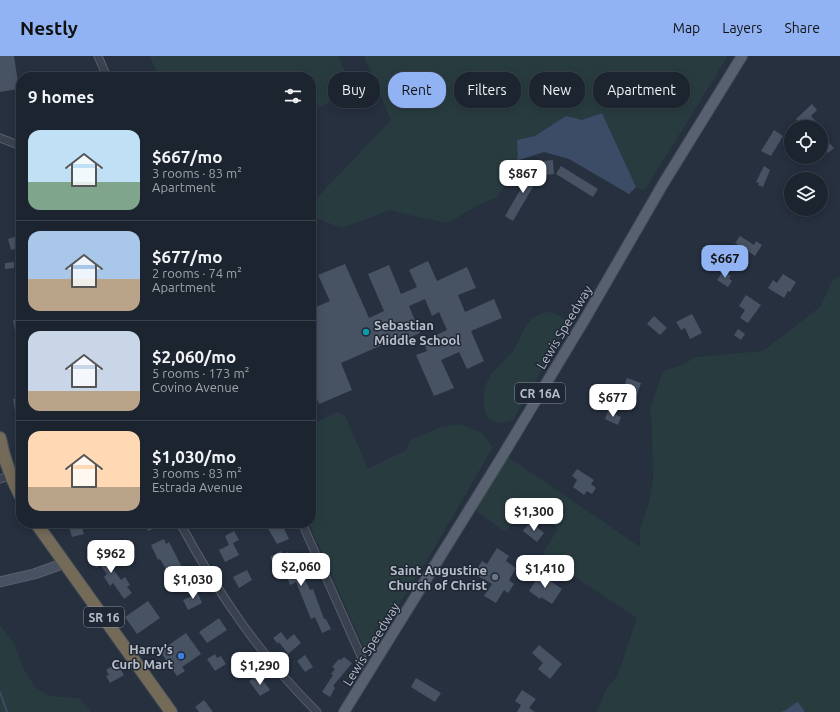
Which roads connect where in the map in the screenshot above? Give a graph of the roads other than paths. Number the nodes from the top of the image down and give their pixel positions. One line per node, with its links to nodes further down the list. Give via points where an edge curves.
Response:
1 (98, 56): 3 (street)
2 (742, 56): 14 (main road, Lewis Speedway / CR 16A, via 443,554)
3 (105, 72)
4 (0, 138): 5 (street)
5 (16, 144)
6 (0, 438): 7 (highway)
7 (5, 477): 8 (highway)
8 (16, 491)
9 (41, 528): 12 (highway, SR 16)
10 (183, 528): 16 (street, via 217,588 241,623 274,666)
11 (304, 528): 14 (street)
12 (65, 563): 13 (street); 15 (highway, SR 16)
13 (0, 582)
14 (368, 672): 17 (main road, Lewis Speedway / CR 16A)
15 (171, 712)
16 (318, 712)
17 (344, 712)

